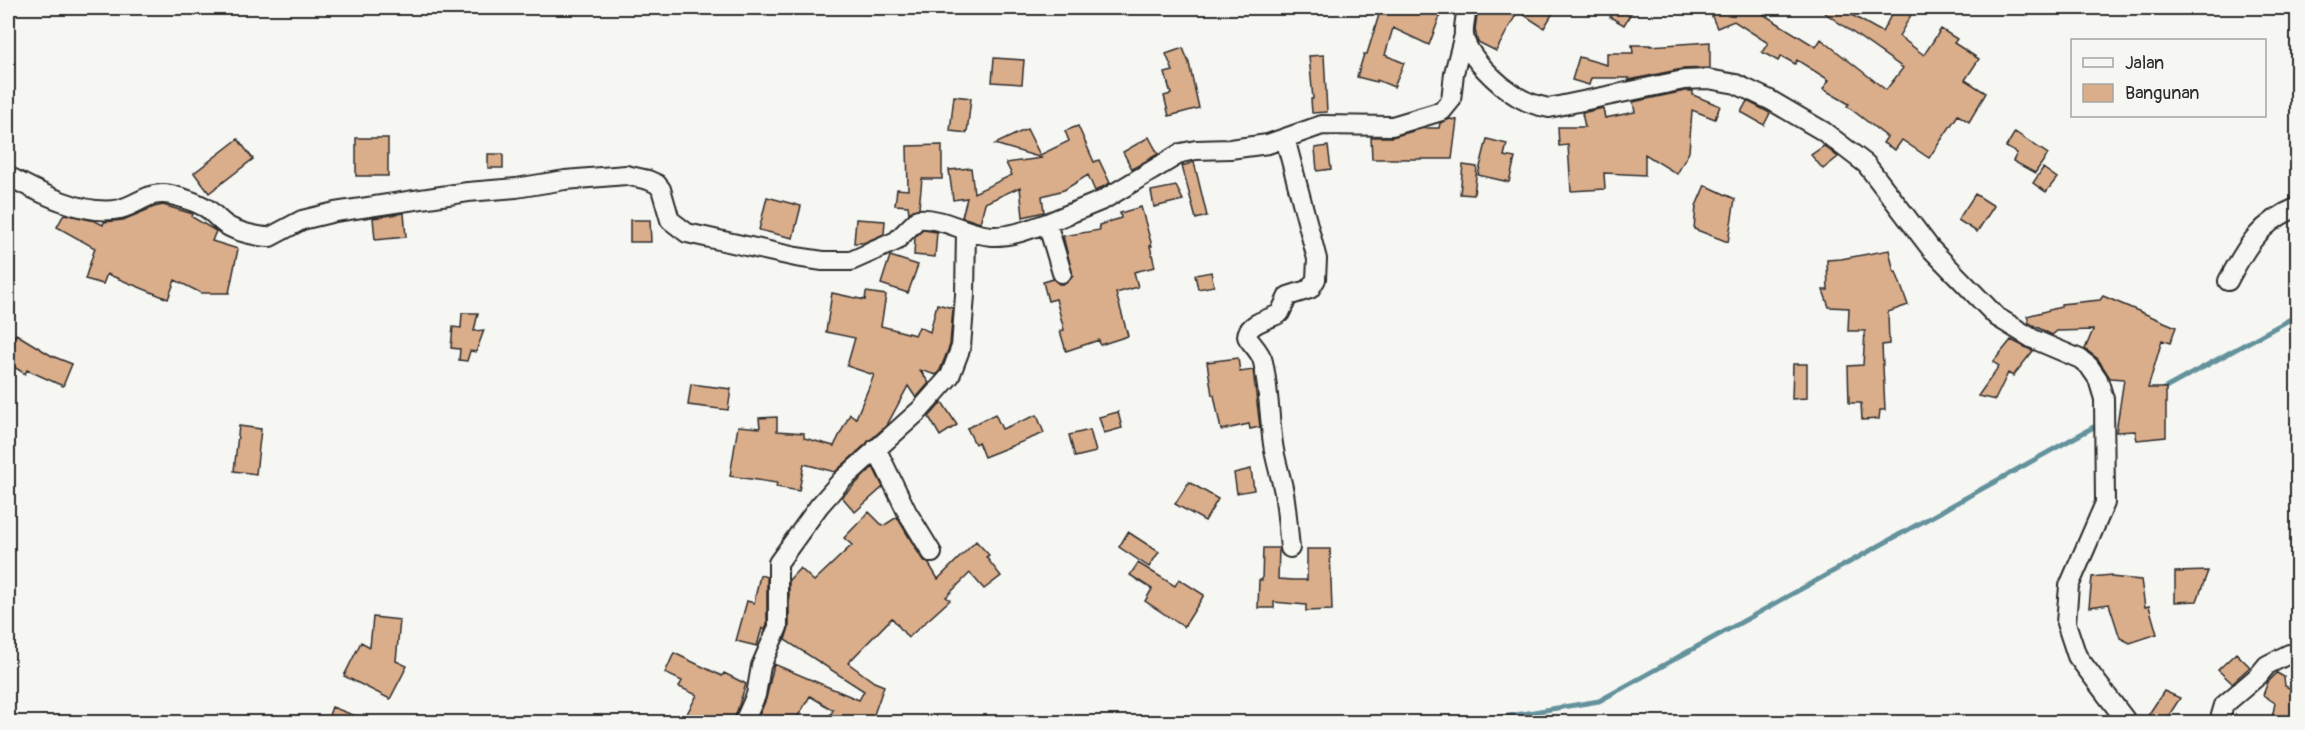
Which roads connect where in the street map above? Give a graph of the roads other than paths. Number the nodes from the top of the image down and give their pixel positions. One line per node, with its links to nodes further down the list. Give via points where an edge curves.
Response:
1 (1467, 8): 2 (street)
2 (1464, 35): 3 (street, via 1451,100 1442,111 1392,126 1322,125); 15 (street, via 1487,72 1535,105 1549,108 1684,80 1708,79 1736,84 1794,112 1866,164 1931,249 1997,317 2033,339 2085,362 2098,379 2104,399 2105,503 2069,586 2066,623 2077,656)
3 (1285, 138): 6 (street, via 1250,147 1181,153 1103,200); 11 (street, via 1317,259 1316,279 1310,289 1288,296 1280,314 1261,321 1247,336 1263,359)
4 (8, 176): 7 (street, via 66,203 101,210 119,209 146,196 173,195 208,209 229,227 264,237 302,220 334,212 565,180 627,176 657,184 670,220 687,233 796,257 851,261 896,241 918,219)
5 (2298, 207): 9 (street, via 2257,234)
6 (1047, 223): 7 (street, via 993,236); 8 (street)
7 (966, 230): 10 (street, via 961,347 950,376 921,410)
8 (1062, 273)
9 (2228, 281)
10 (876, 448): 12 (street); 14 (street, via 819,506 778,563 778,627 760,666 756,695)
11 (1290, 548)
12 (932, 553)
13 (2298, 655): 16 (street, via 2289,654 2267,665 2224,705)
14 (744, 723)
15 (2127, 723)
16 (2219, 723)

